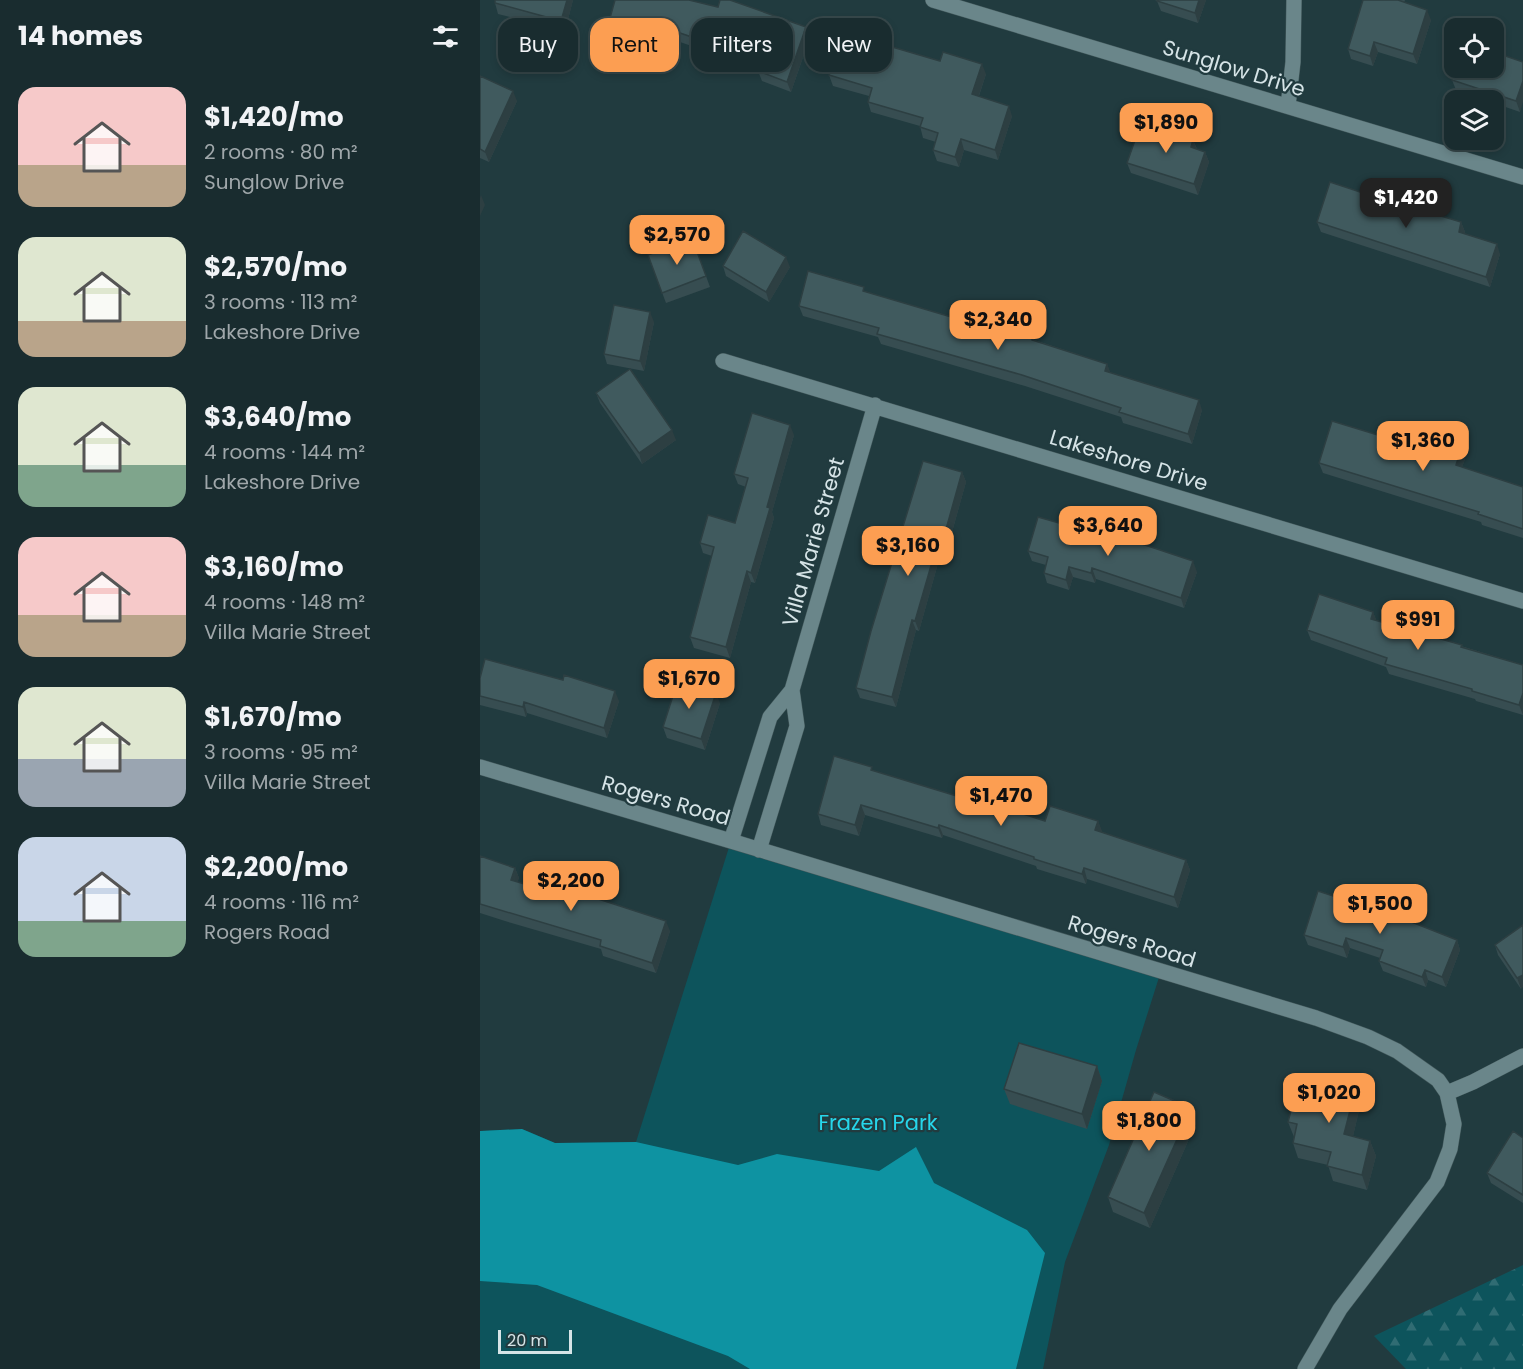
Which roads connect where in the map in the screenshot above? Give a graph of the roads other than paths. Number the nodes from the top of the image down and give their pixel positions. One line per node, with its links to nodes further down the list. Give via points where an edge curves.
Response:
1 (933, 0): 3 (street, Sunglow Drive)
2 (1294, 0): 3 (street)
3 (1288, 106): 4 (street, Sunglow Drive)
4 (1523, 177)
5 (723, 361): 6 (street, Lakeshore Drive)
6 (875, 405): 7 (street, Lakeshore Drive); 8 (street, Villa Marie Street)
7 (1523, 601)
8 (792, 690): 10 (street, Villa Marie Street, via 770,717); 11 (street, Villa Marie Street, via 797,726)
9 (480, 767): 10 (street, Rogers Road)
10 (731, 841): 11 (street, Rogers Road)
11 (759, 850): 13 (street, Rogers Road, via 1316,1018 1397,1051 1438,1080)
12 (1523, 1056): 13 (street)
13 (1447, 1093): 14 (street, via 1454,1124 1450,1149 1437,1182 1340,1309)
14 (1305, 1369)

